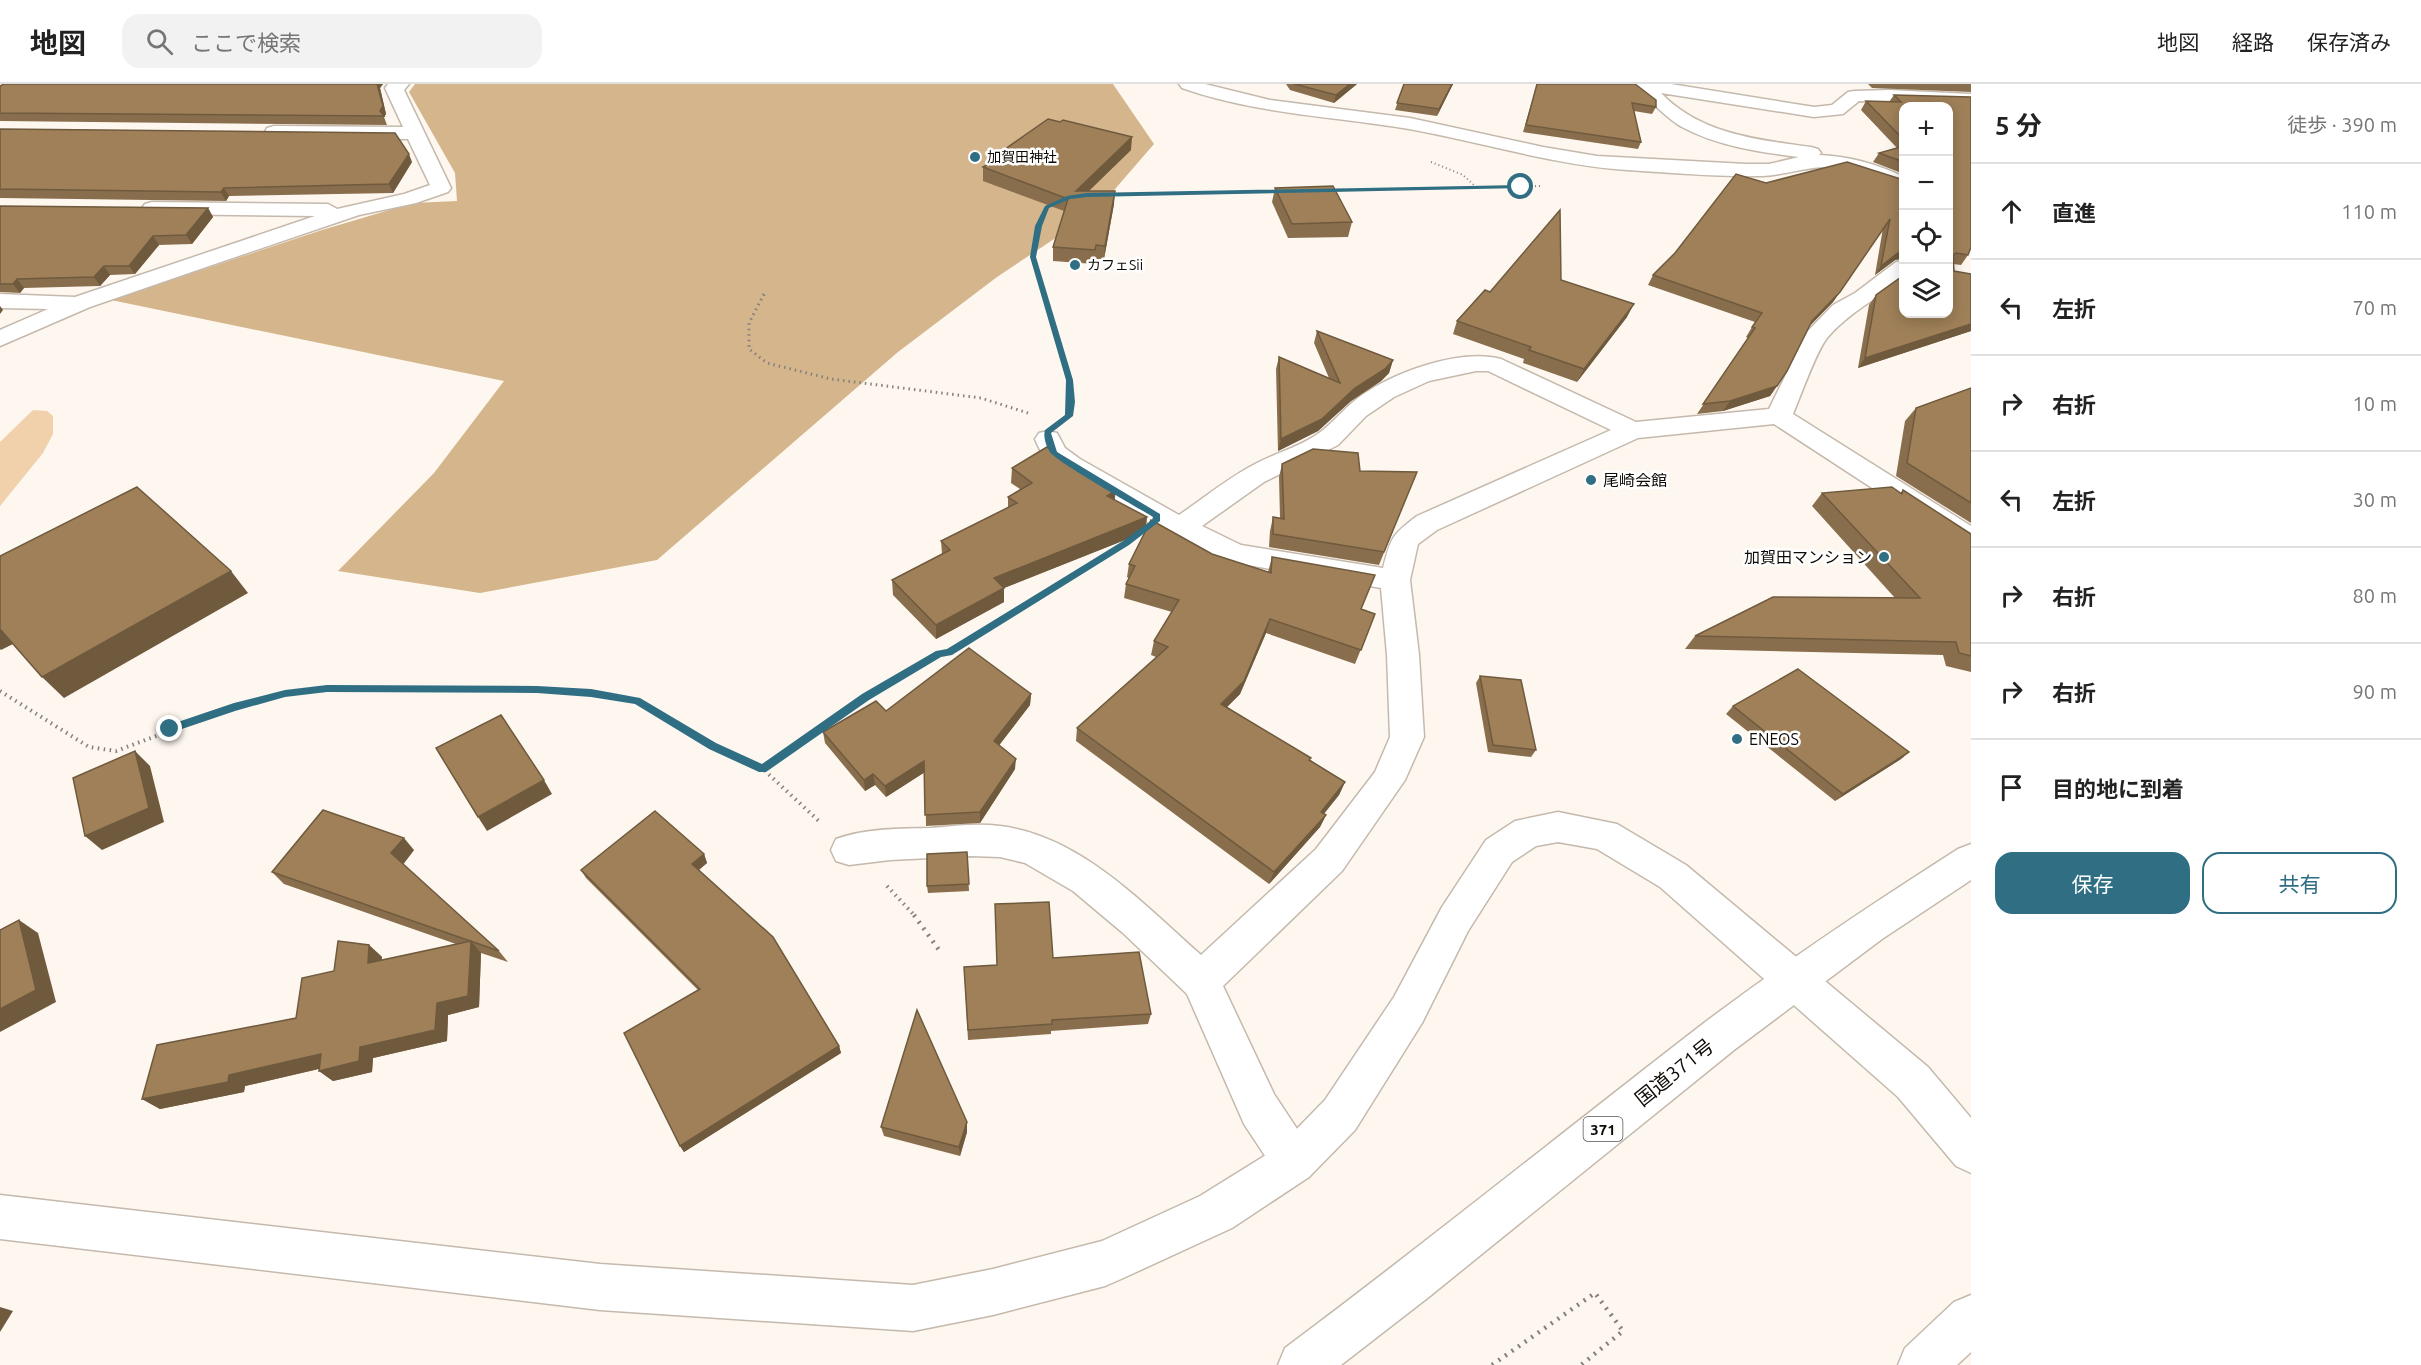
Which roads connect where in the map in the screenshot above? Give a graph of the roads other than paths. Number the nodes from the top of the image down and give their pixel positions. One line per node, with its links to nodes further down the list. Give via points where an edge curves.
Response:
1 (400, 84): 6 (main road, via 394,88)
2 (1188, 84): 7 (main road, via 1269,107 1408,124 1587,160 1766,170 1828,161 1854,164)
3 (1641, 84): 4 (main road, via 1814,112 1837,111 1854,96); 7 (main road, via 1673,114 1705,130 1778,149 1854,156)
4 (1971, 99)
5 (260, 132): 6 (main road)
6 (414, 133): 10 (main road, via 441,188)
7 (1879, 173): 8 (main road)
8 (1899, 183)
9 (130, 207): 10 (main road)
10 (354, 210): 13 (main road)
11 (1899, 271): 15 (main road, via 1841,310 1815,337)
12 (0, 301): 13 (main road)
13 (82, 302): 14 (main road)
14 (0, 339)
15 (1779, 416): 16 (main road); 19 (main road)
16 (1633, 430): 18 (main road, via 1492,364 1457,365 1377,396 1326,441); 20 (main road, via 1427,523 1406,540)
17 (1054, 431): 18 (main road, via 1054,453)
18 (1168, 522): 20 (main road, via 1235,554)
19 (1971, 539)
20 (1395, 580): 24 (main road, via 1407,737 1388,780 1329,860)
21 (849, 850): 24 (main road, via 870,845 982,841 1035,850 1056,860 1120,905)
22 (1971, 860): 23 (main road, 国道371号 / 371)
23 (1793, 980): 25 (main road, via 1913,1082); 26 (main road, via 1673,876 1604,836 1558,827 1528,832 1499,851 1455,919 1408,1010 1340,1115); 29 (main road, 国道371号 / 371)
24 (1201, 981): 26 (main road, via 1259,1109)
25 (1971, 1151)
26 (1294, 1162): 27 (main road, via 1216,1212 1105,1263 913,1308 600,1287)
27 (0, 1217)
28 (1971, 1319): 30 (main road)
29 (1302, 1365)
30 (1922, 1365)

